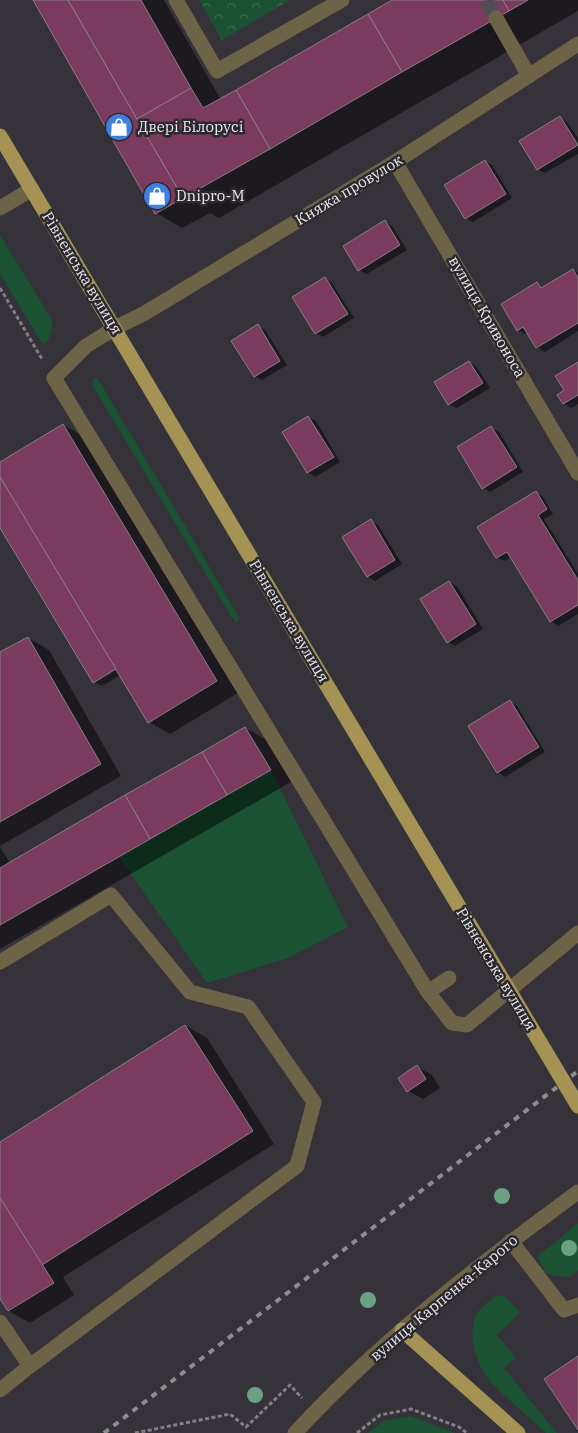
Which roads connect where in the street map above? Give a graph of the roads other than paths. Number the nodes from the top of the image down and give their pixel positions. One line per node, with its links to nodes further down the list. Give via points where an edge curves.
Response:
1 (176, 0): 2 (street, via 217,71)
2 (342, 0)
3 (496, 18): 5 (street)
4 (578, 44): 5 (street, Княжа провулок)
5 (529, 76): 7 (street, Княжа провулок)
6 (0, 136): 8 (main road, Рівненська вулиця)
7 (395, 162): 10 (street, Княжа провулок); 11 (street, вулиця Кривоноса)
8 (32, 189): 9 (street); 10 (main road, Рівненська вулиця)
9 (0, 208)
10 (115, 328): 15 (street, Княжа провулок, via 86,346 54,378); 16 (main road, Рівненська вулиця, bridge)
11 (578, 473)
12 (578, 933): 15 (street, via 467,1025 452,1023)
13 (0, 962): 22 (street, via 110,895 190,992 248,1007 314,1102 296,1166)
14 (449, 978): 15 (street)
15 (428, 992)
16 (578, 1106)
17 (578, 1192): 18 (street, вулиця Карпенка-Карого)
18 (511, 1241): 19 (street, via 564,1310); 21 (street, вулиця Карпенка-Карого)
19 (578, 1305)
20 (0, 1322): 22 (street)
21 (402, 1330): 24 (street, вулиця Карпенка-Карого); 25 (main road)
22 (30, 1366): 23 (street)
23 (0, 1390)
24 (295, 1433)
25 (518, 1433)

